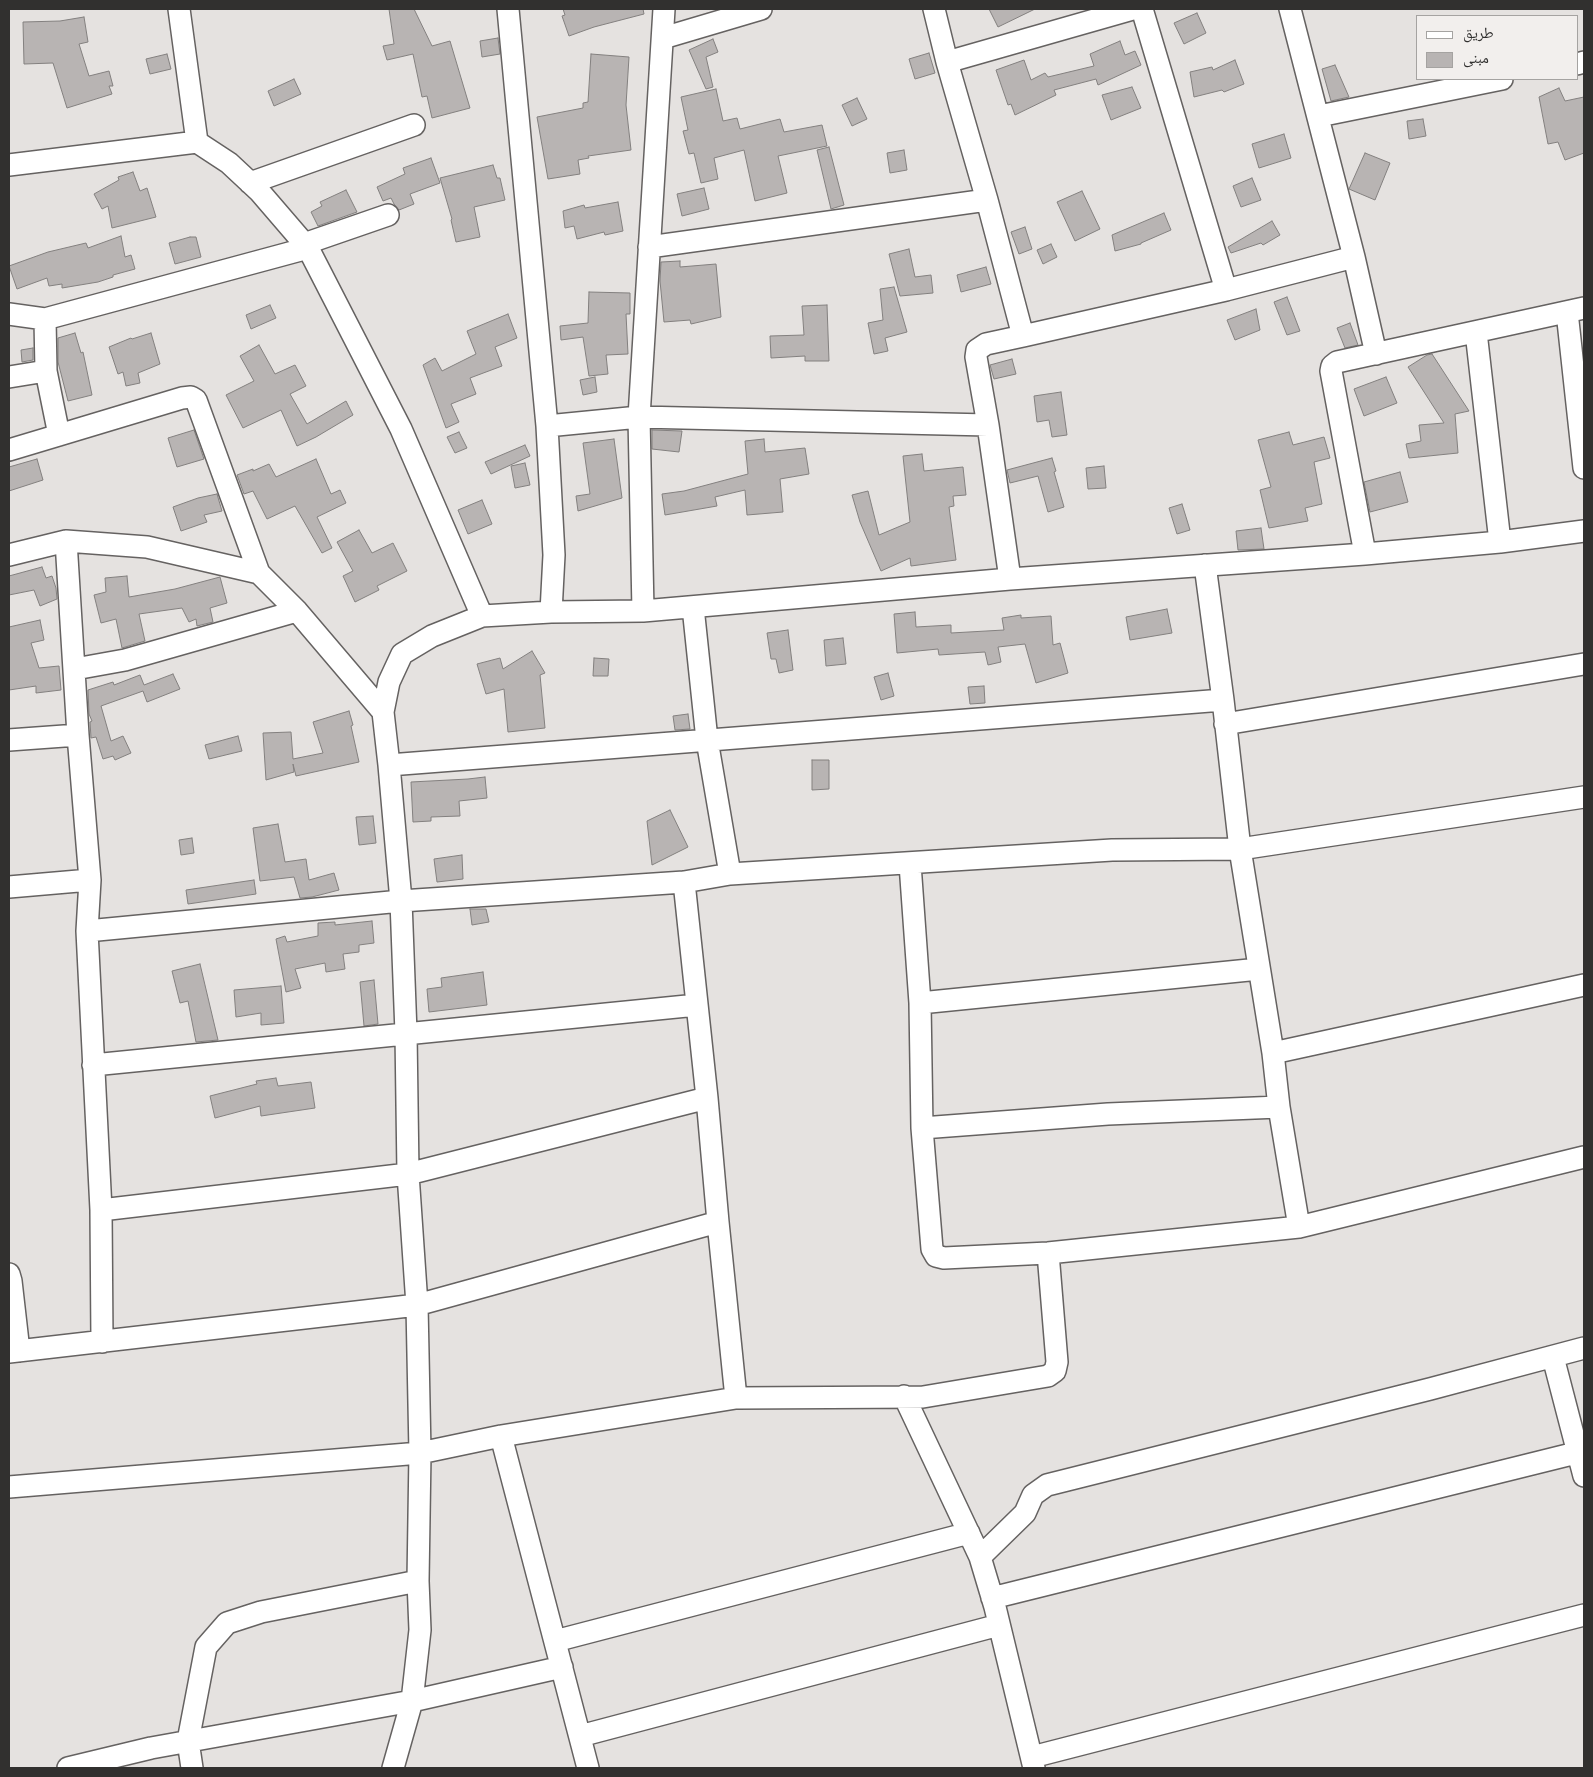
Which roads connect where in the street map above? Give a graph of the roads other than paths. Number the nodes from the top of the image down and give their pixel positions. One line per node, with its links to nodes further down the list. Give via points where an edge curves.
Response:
1 (179, 9): 14 (street)
2 (508, 9): 33 (street)
3 (664, 9): 9 (street)
4 (761, 9): 9 (street)
5 (934, 9): 10 (street)
6 (1133, 9): 10 (street)
7 (1142, 9): 22 (street)
8 (1290, 9): 12 (street)
9 (662, 38): 20 (street)
10 (947, 62): 17 (street)
11 (1497, 80): 12 (street)
12 (1319, 116): 21 (street)
13 (414, 125): 16 (street)
14 (197, 142): 15 (street); 16 (street, via 229,163)
15 (9, 165)
16 (250, 182): 19 (street)
17 (987, 200): 20 (street); 27 (street)
18 (388, 215): 19 (street)
19 (306, 246): 25 (street); 49 (street, via 401,429)
20 (649, 246): 31 (street)
21 (1354, 257): 22 (street); 28 (street)
22 (1226, 290): 27 (street)
23 (1576, 310): 26 (street); 36 (street)
24 (9, 314): 25 (street)
25 (44, 319): 29 (street)
26 (1476, 332): 28 (street); 39 (street)
27 (1023, 336): 32 (street, via 986,344 977,350)
28 (1376, 354): 40 (street, via 1338,362 1332,366 1331,372)
29 (46, 371): 30 (street); 34 (street)
30 (9, 377)
31 (639, 417): 32 (street); 33 (street); 47 (street)
32 (988, 425): 44 (street)
33 (547, 426): 48 (street, via 554,555)
34 (59, 435): 35 (street); 43 (street, via 191,397 196,400)
35 (9, 450)
36 (1584, 468)
37 (1584, 531): 39 (street)
38 (66, 541): 41 (street); 43 (street, via 147,547); 51 (street)
39 (1500, 542): 40 (street)
40 (1365, 554): 42 (street)
41 (9, 555)
42 (1205, 565): 44 (street); 52 (street)
43 (259, 572): 46 (street)
44 (1010, 579): 45 (street)
45 (693, 607): 47 (street); 57 (street)
46 (297, 611): 51 (street, via 125,660); 53 (street)
47 (643, 611): 48 (street)
48 (551, 612): 49 (street)
49 (482, 616): 53 (street, via 432,636 402,654 389,682)
50 (1584, 664): 54 (street)
51 (75, 669): 55 (street)
52 (1223, 700): 54 (street); 57 (street)
53 (383, 712): 58 (street)
54 (1225, 724): 60 (street)
55 (78, 735): 56 (street); 63 (street)
56 (9, 740)
57 (707, 740): 58 (street); 62 (street)
58 (389, 765): 66 (street)
59 (1584, 797): 60 (street)
60 (1240, 849): 61 (street, via 1112,850); 68 (street)
61 (910, 864): 62 (street); 70 (street)
62 (730, 874): 64 (street)
63 (90, 880): 65 (street); 67 (street)
64 (684, 882): 66 (street); 71 (street)
65 (9, 887)
66 (401, 901): 67 (street); 72 (street)
67 (87, 931): 74 (street)
68 (1259, 969): 70 (street); 73 (street)
69 (1583, 989): 73 (street)
70 (920, 1002): 77 (street)
71 (698, 1004): 72 (street); 75 (street)
72 (406, 1033): 74 (street); 79 (street)
73 (1274, 1053): 76 (street)
74 (93, 1065): 80 (street)
75 (707, 1098): 79 (street); 81 (street)
76 (1279, 1107): 77 (street, via 1108,1114); 82 (street)
77 (922, 1128): 83 (street, via 932,1248 936,1256)
78 (1584, 1157): 82 (street)
79 (408, 1174): 80 (street); 85 (street)
80 (101, 1210): 86 (street)
81 (718, 1222): 85 (street); 91 (street)
82 (1300, 1228): 83 (street)
83 (1048, 1253): 90 (street, via 1056,1372 923,1397)
84 (9, 1274): 88 (street)
85 (417, 1305): 86 (street); 94 (street)
86 (102, 1342): 88 (street)
87 (1584, 1348): 89 (street)
88 (14, 1352)
89 (1553, 1357): 93 (street); 98 (street, via 1047,1485 1033,1495 1025,1513)
90 (904, 1396): 91 (street); 97 (street)
91 (736, 1398): 92 (street)
92 (501, 1436): 94 (street); 103 (street)
93 (1581, 1452): 95 (street); 100 (street)
94 (420, 1453): 96 (street); 99 (street)
95 (1584, 1476)
96 (9, 1487)
97 (969, 1533): 98 (street); 103 (street)
98 (980, 1557): 100 (street)
99 (418, 1581): 105 (street, via 420,1630); 107 (street, via 261,1612 227,1623 206,1647)
100 (992, 1598): 102 (street)
101 (1584, 1614): 108 (street)
102 (999, 1625): 106 (street); 108 (street)
103 (555, 1641): 104 (street)
104 (562, 1667): 105 (street); 106 (street)
105 (412, 1701): 107 (street); 111 (street)
106 (580, 1736): 112 (street)
107 (188, 1741): 109 (street); 110 (street)
108 (1033, 1762)
109 (68, 1768)
110 (192, 1768)
111 (393, 1768)
112 (588, 1768)

